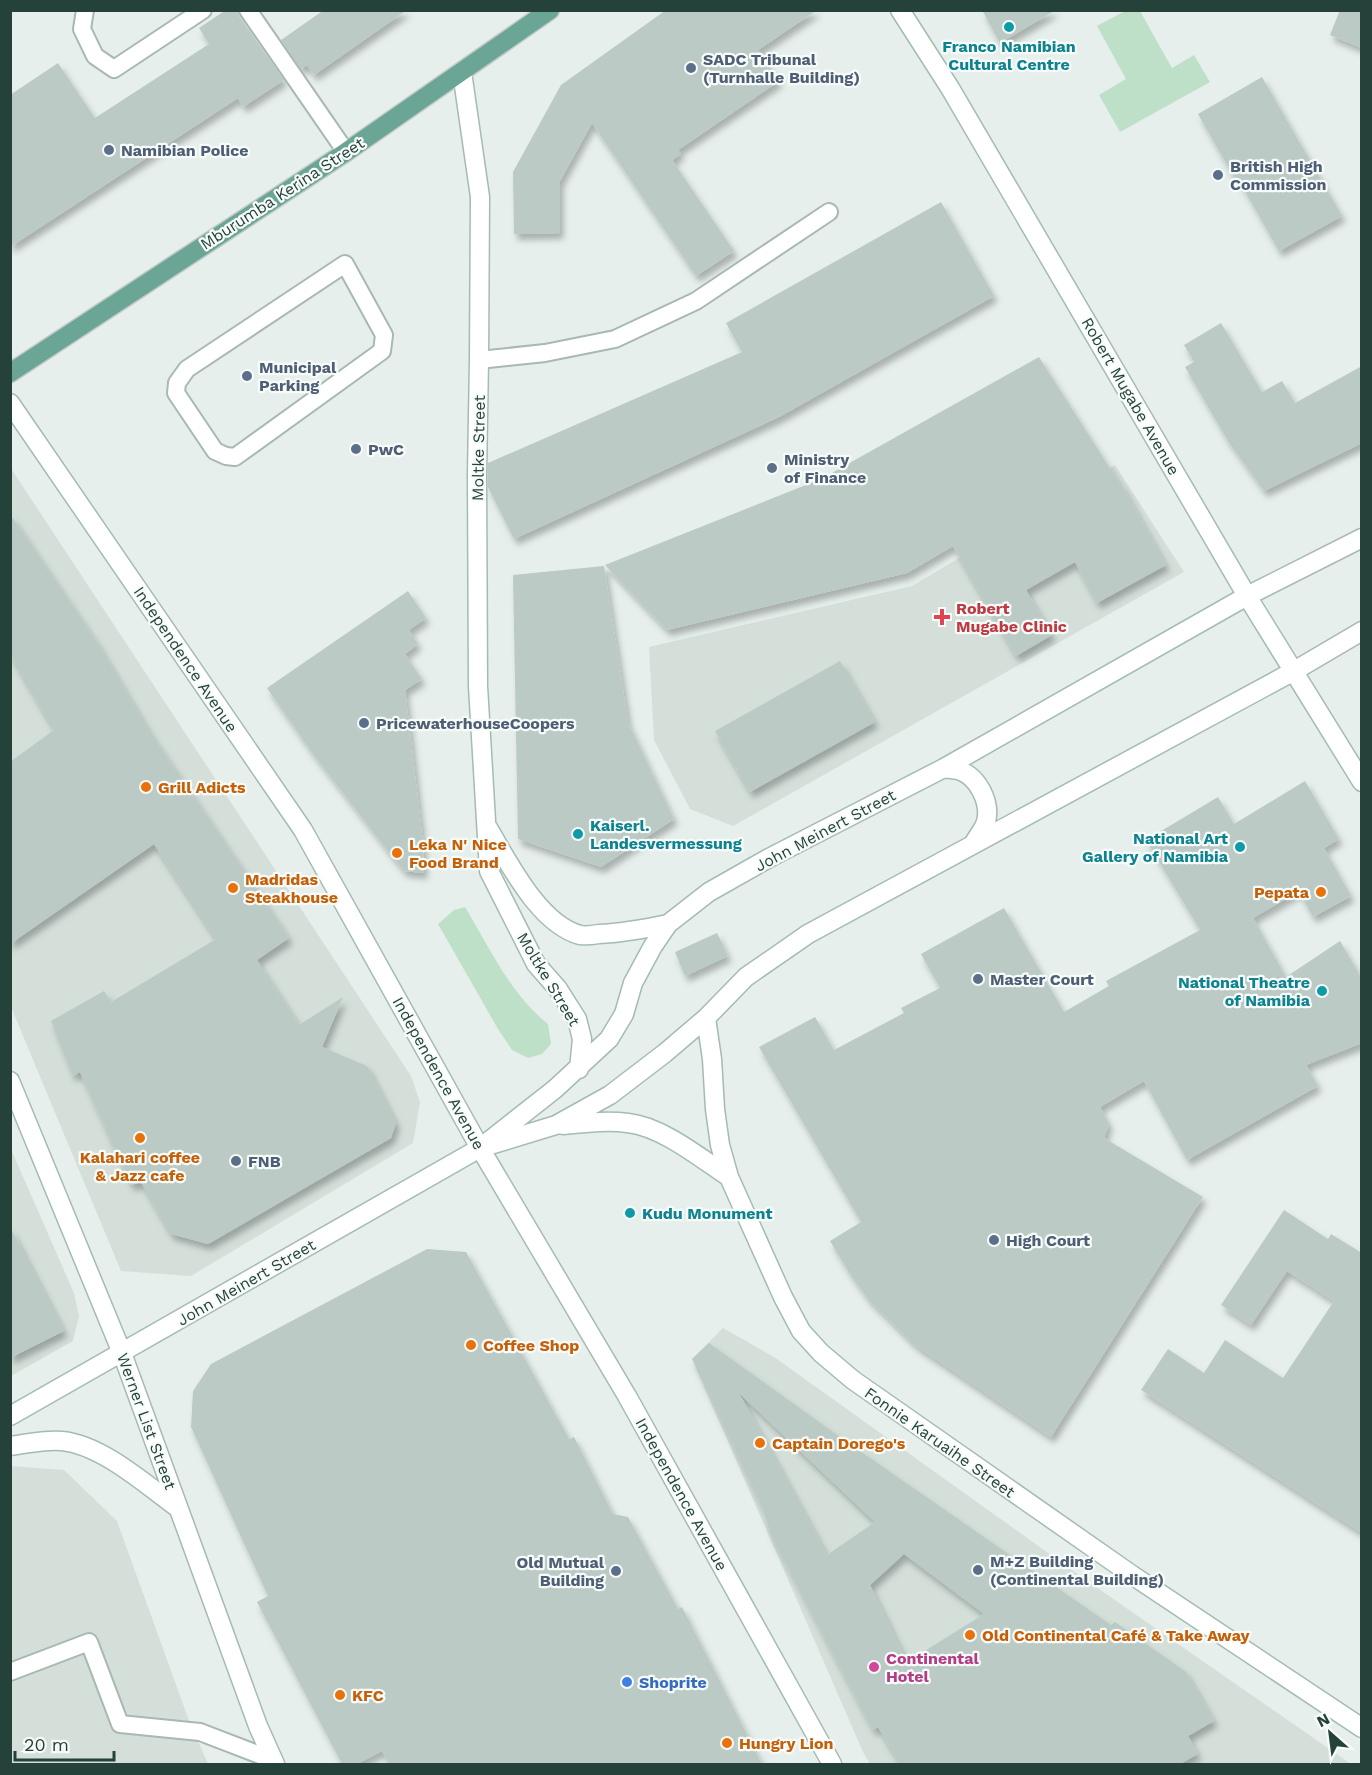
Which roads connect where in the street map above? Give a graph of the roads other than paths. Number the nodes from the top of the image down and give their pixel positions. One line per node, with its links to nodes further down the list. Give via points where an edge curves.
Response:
1 (85, 10): 2 (lane, via 82,29 90,47 95,56 114,69)
2 (203, 10)
3 (248, 10): 7 (lane)
4 (550, 10): 6 (main road, Mburumba Kerina Street)
5 (900, 10): 14 (street, Robert Mugabe Avenue, via 956,97)
6 (462, 72): 7 (main road, Mburumba Kerina Street); 10 (street, Moltke Street, via 480,197)
7 (346, 152): 11 (main road, Mburumba Kerina Street)
8 (829, 212): 10 (lane, via 696,301 615,339 545,353)
9 (345, 264): 9 (lane, via 187,369 177,383 176,393 215,451 235,457 382,351 384,335)
10 (479, 360): 19 (street, Moltke Street, via 478,686)
11 (10, 373)
12 (10, 403): 26 (street, Independence Avenue, via 303,830)
13 (1362, 538): 14 (street, John Meinert Street)
14 (1247, 596): 16 (street, Robert Mugabe Avenue); 17 (street, John Meinert Street)
15 (1362, 632): 16 (street, John Meinert Street)
16 (1294, 671): 18 (street, Robert Mugabe Avenue); 20 (street, John Meinert Street)
17 (944, 768): 20 (street, via 959,770 973,779 986,801 986,822); 21 (street, John Meinert Street, via 769,858 709,892)
18 (1362, 782)
19 (485, 824): 21 (street, Moltke Street, via 537,904 561,927 582,935); 23 (street, Moltke Street, via 489,871 536,964 577,1019 582,1039)
20 (973, 844): 22 (street, John Meinert Street, via 808,934 746,977)
21 (668, 924): 23 (street, John Meinert Street, via 633,983 624,1014 609,1039)
22 (706, 1018): 25 (street, John Meinert Street, via 610,1095); 27 (street, Fonnie Karuaihe Street, via 720,1145)
23 (579, 1069): 26 (street, John Meinert Street)
24 (10, 1081): 28 (street, Werner List Street)
25 (556, 1125): 26 (street, John Meinert Street); 27 (street, via 630,1123 658,1132)
26 (480, 1148): 28 (street, John Meinert Street); 35 (street, Independence Avenue, via 627,1396)
27 (729, 1177): 33 (street, Fonnie Karuaihe Street, via 801,1331 836,1367 1122,1569)
28 (122, 1353): 29 (street, John Meinert Street); 31 (street, Werner List Street)
29 (10, 1416)
30 (10, 1446): 31 (street, via 59,1441 84,1445)
31 (178, 1508): 34 (street, Werner List Street)
32 (10, 1672): 34 (lane, via 89,1642 120,1724 200,1732)
33 (1362, 1728)
34 (274, 1762)
35 (832, 1764)

